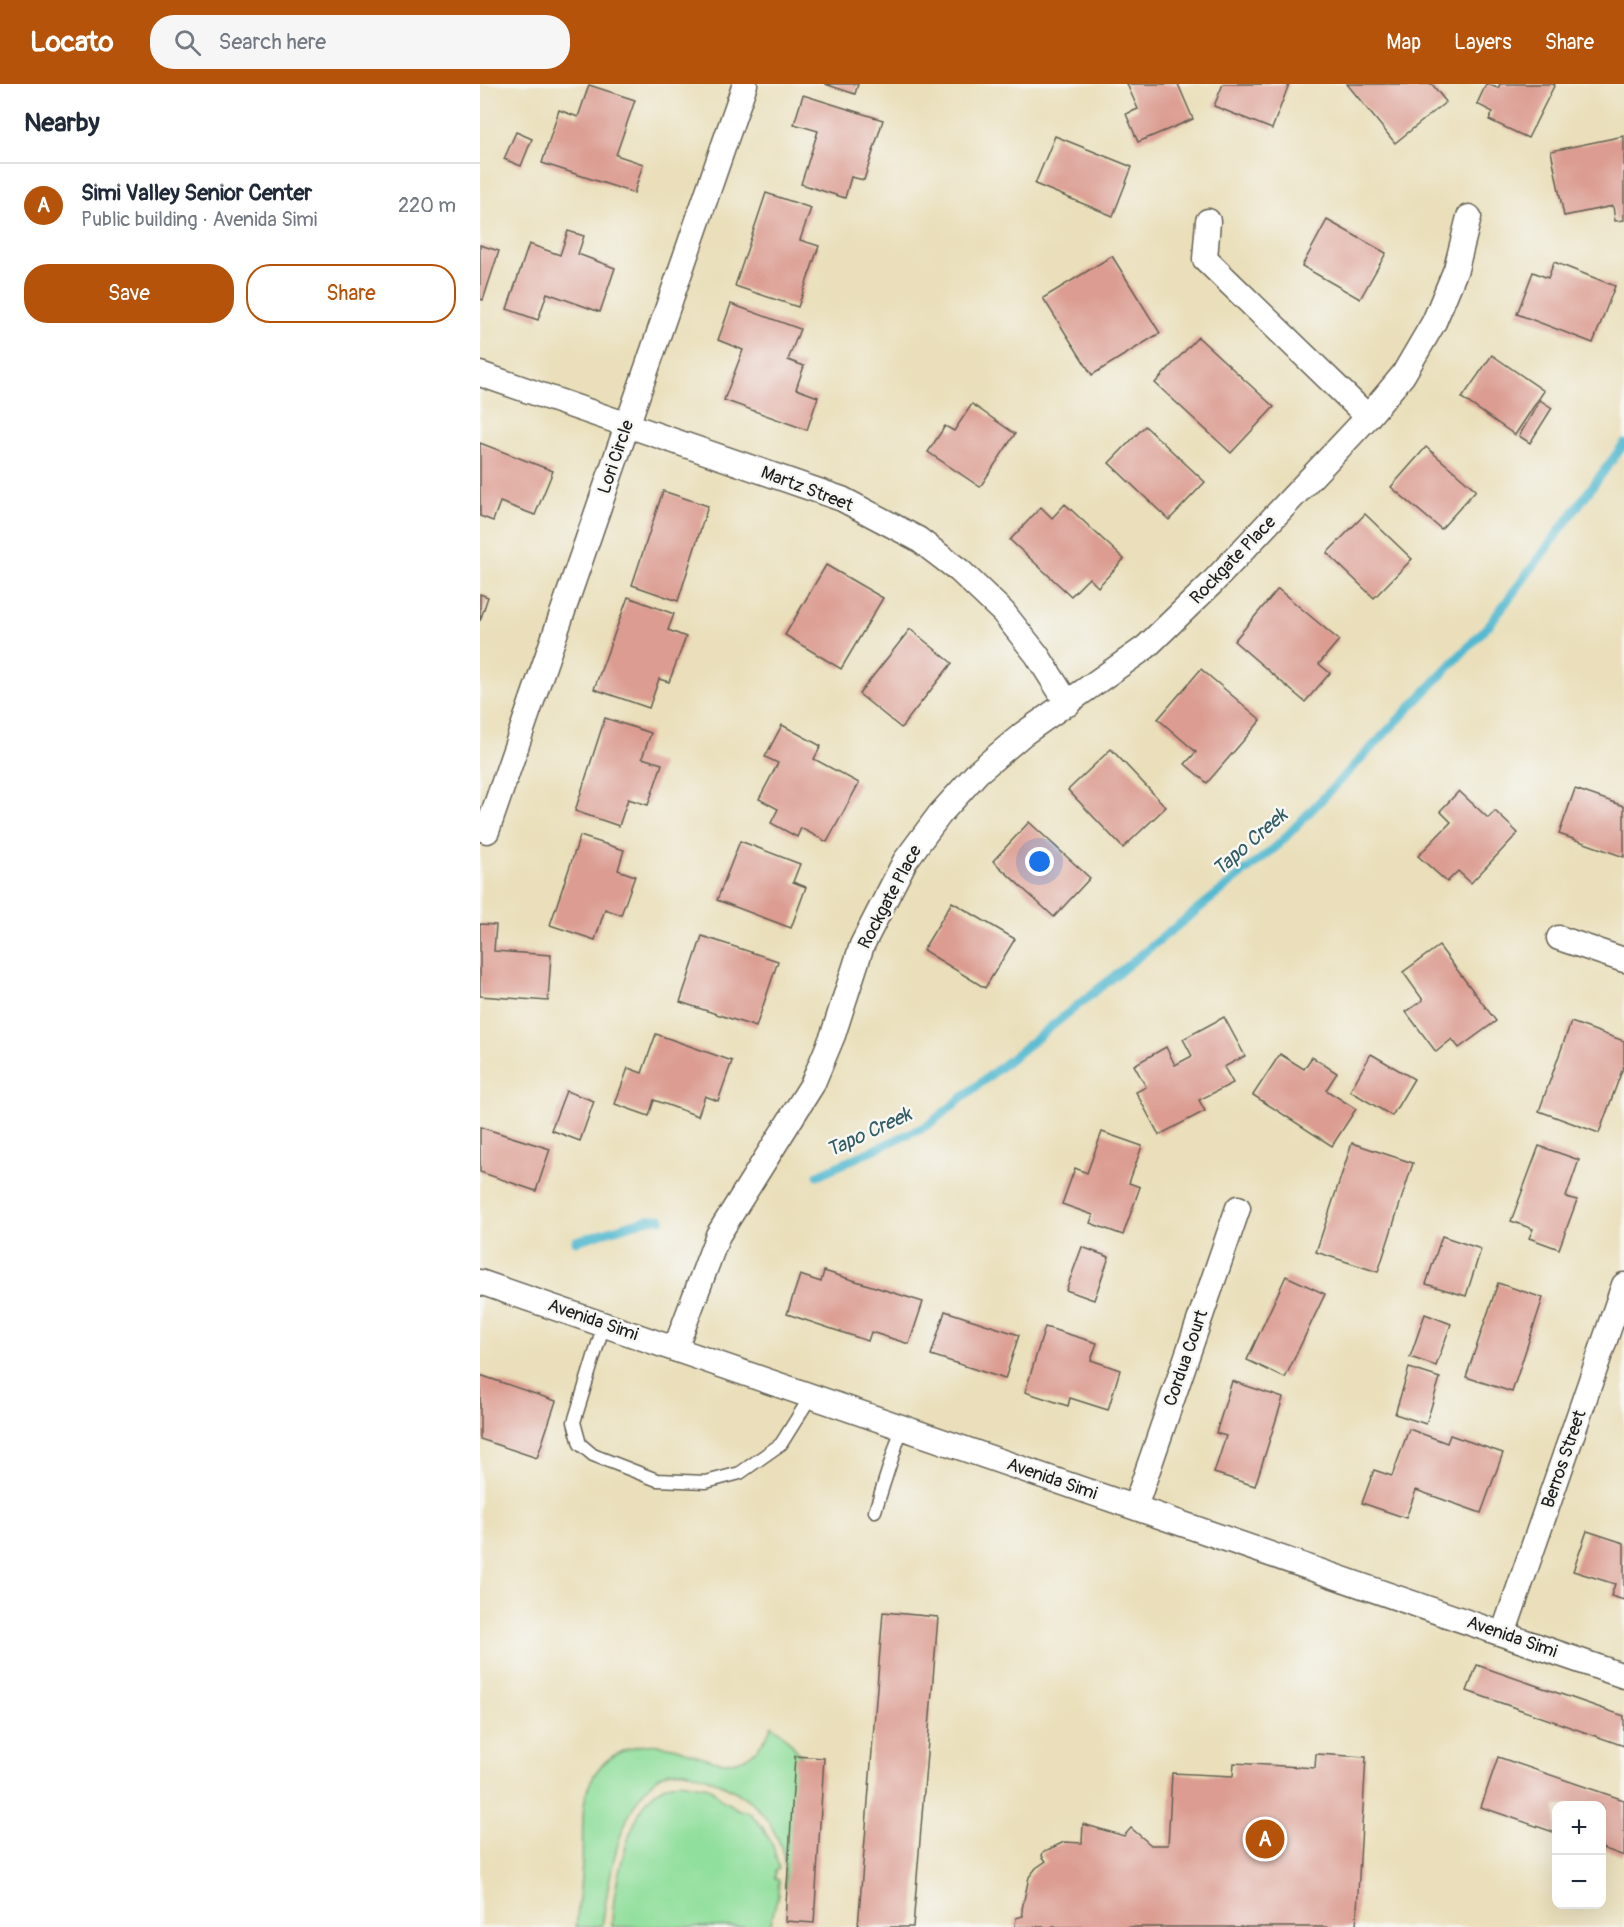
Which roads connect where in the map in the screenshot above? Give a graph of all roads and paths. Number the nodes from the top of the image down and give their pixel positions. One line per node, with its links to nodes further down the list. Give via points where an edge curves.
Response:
1 (744, 84): 6 (street, Lori Circle)
2 (1469, 217): 5 (street, Rockgate Place, via 1456,269 1434,322 1403,375)
3 (1208, 220): 5 (street, via 1205,259)
4 (480, 374): 6 (street, Martz Street)
5 (1368, 417): 7 (street, Rockgate Place, via 1211,584 1146,647)
6 (627, 424): 7 (street, Martz Street, via 842,499 918,539 960,571 1003,612); 8 (street, Lori Circle)
7 (1068, 704): 15 (street, Rockgate Place, via 1023,734 978,772 905,861 862,945 812,1085 718,1235)
8 (487, 831)
9 (1559, 938): 10 (street)
10 (1624, 960)
11 (1238, 1209): 18 (street, Cordua Court)
12 (480, 1282): 14 (street, Avenida Simi)
13 (1624, 1285): 20 (street, Berros Street)
14 (604, 1324): 15 (street, Avenida Simi); 16 (lane, via 574,1422 580,1444 593,1455 657,1480 706,1482 740,1473 782,1443)
15 (675, 1349): 16 (street, Avenida Simi)
16 (811, 1396): 17 (street, Avenida Simi)
17 (902, 1427): 18 (street, Avenida Simi); 19 (lane)
18 (1135, 1507): 20 (street, Avenida Simi)
19 (875, 1511)
20 (1503, 1634): 21 (street, Avenida Simi)
21 (1624, 1676)

